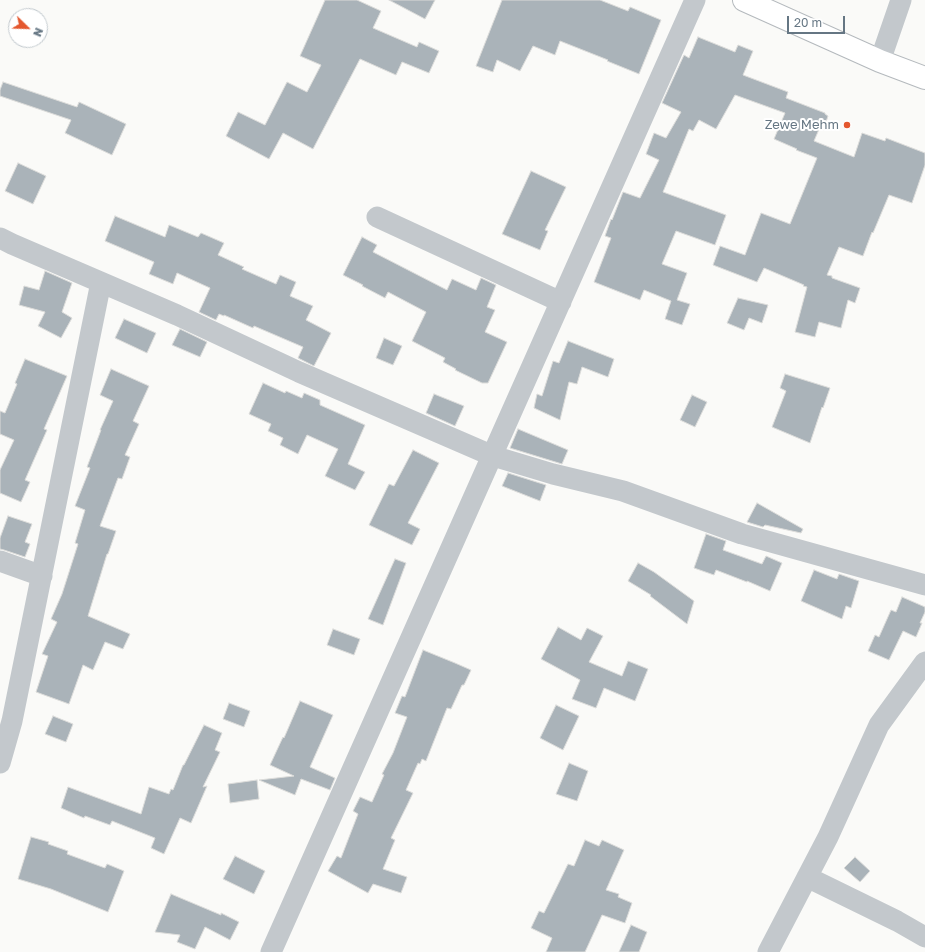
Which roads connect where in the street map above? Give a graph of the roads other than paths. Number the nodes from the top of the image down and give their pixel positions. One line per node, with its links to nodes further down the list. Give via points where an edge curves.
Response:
1 (696, 0): 9 (street)
2 (744, 0): 4 (highway)
3 (901, 0): 4 (street)
4 (880, 61): 5 (highway)
5 (925, 78)
6 (377, 217): 9 (street)
7 (0, 238): 8 (street)
8 (101, 282): 10 (street); 12 (street)
9 (561, 302): 10 (street)
10 (493, 456): 13 (street, via 623,491 742,534); 18 (street)
11 (0, 561): 12 (street)
12 (42, 576): 15 (street, via 12,721)
13 (925, 585)
14 (925, 662): 16 (street, via 879,725)
15 (0, 763)
16 (807, 877): 17 (street); 19 (street)
17 (925, 937)
18 (271, 952)
19 (768, 952)

